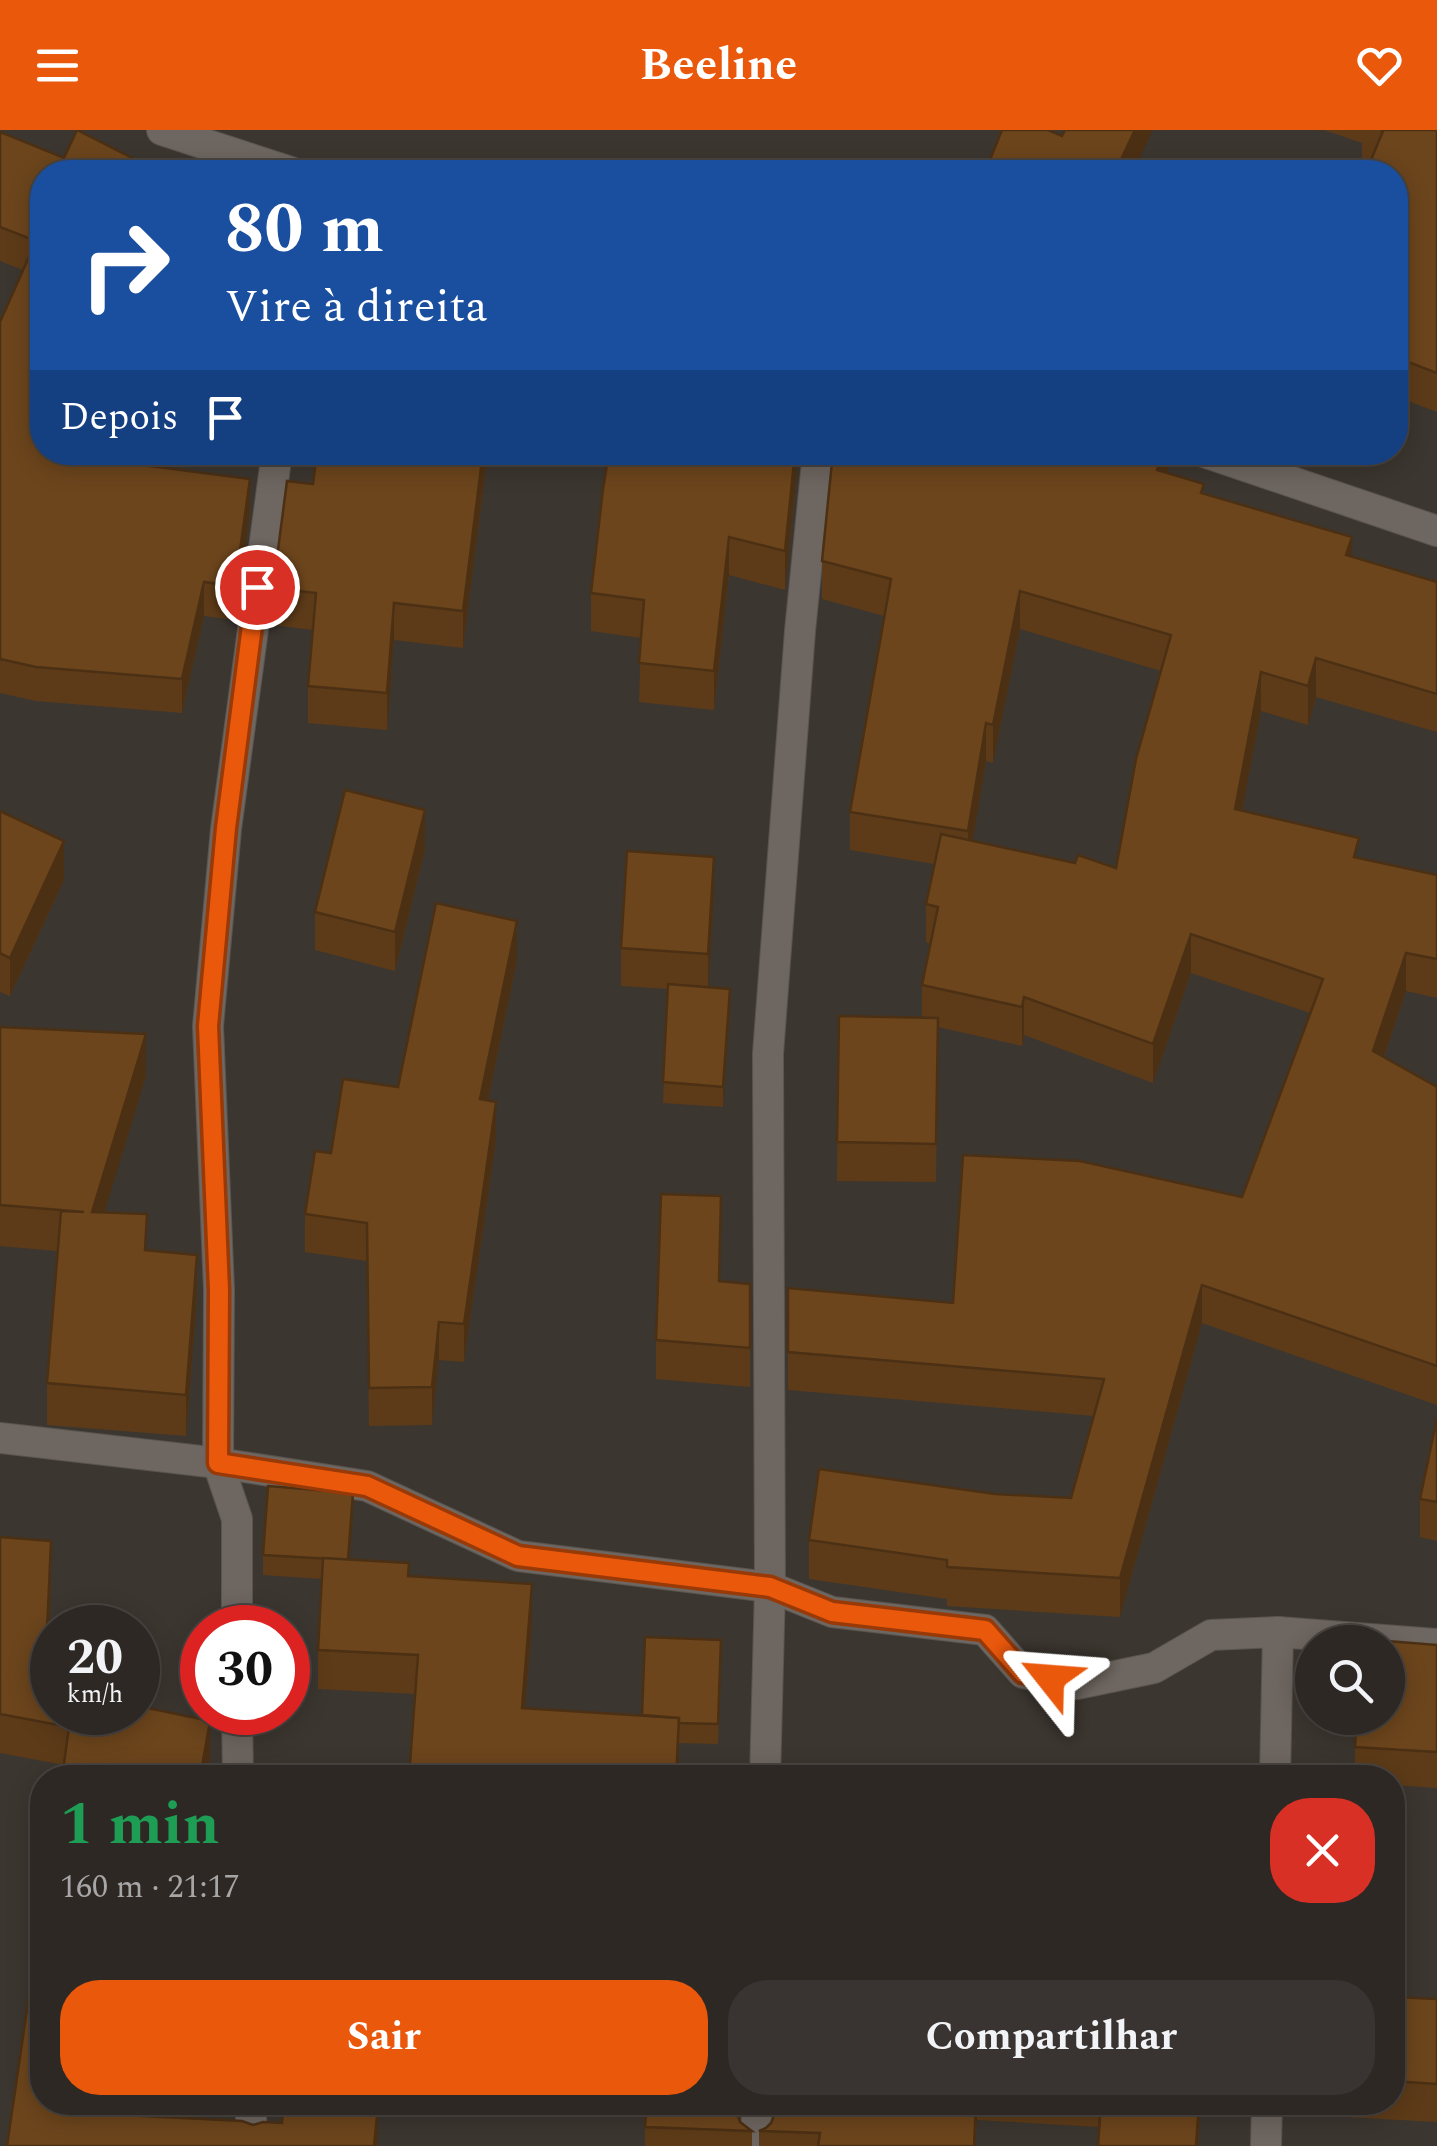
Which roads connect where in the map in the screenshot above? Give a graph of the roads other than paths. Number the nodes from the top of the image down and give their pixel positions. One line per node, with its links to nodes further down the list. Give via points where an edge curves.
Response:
1 (162, 130): 2 (street)
2 (254, 160)
3 (274, 465): 8 (street, via 226,828 208,1026)
4 (817, 465): 9 (street, via 768,1054)
5 (1242, 465): 6 (street)
6 (1437, 531)
7 (0, 1438): 8 (street)
8 (218, 1463): 9 (street, via 367,1486 518,1556); 10 (street, via 237,1519)
9 (770, 1587): 11 (street, via 832,1612 985,1630 1023,1673 1077,1684 1154,1668 1211,1635); 15 (street)
10 (237, 1605)
11 (1278, 1632): 12 (street); 16 (street)
12 (1437, 1644)
13 (237, 1735): 14 (street)
14 (238, 1765)
15 (766, 1765)
16 (1275, 1765)
17 (251, 2115): 20 (street)
18 (757, 2115): 21 (street)
19 (1266, 2115): 22 (street)
20 (253, 2146)
21 (756, 2146)
22 (1266, 2146)

